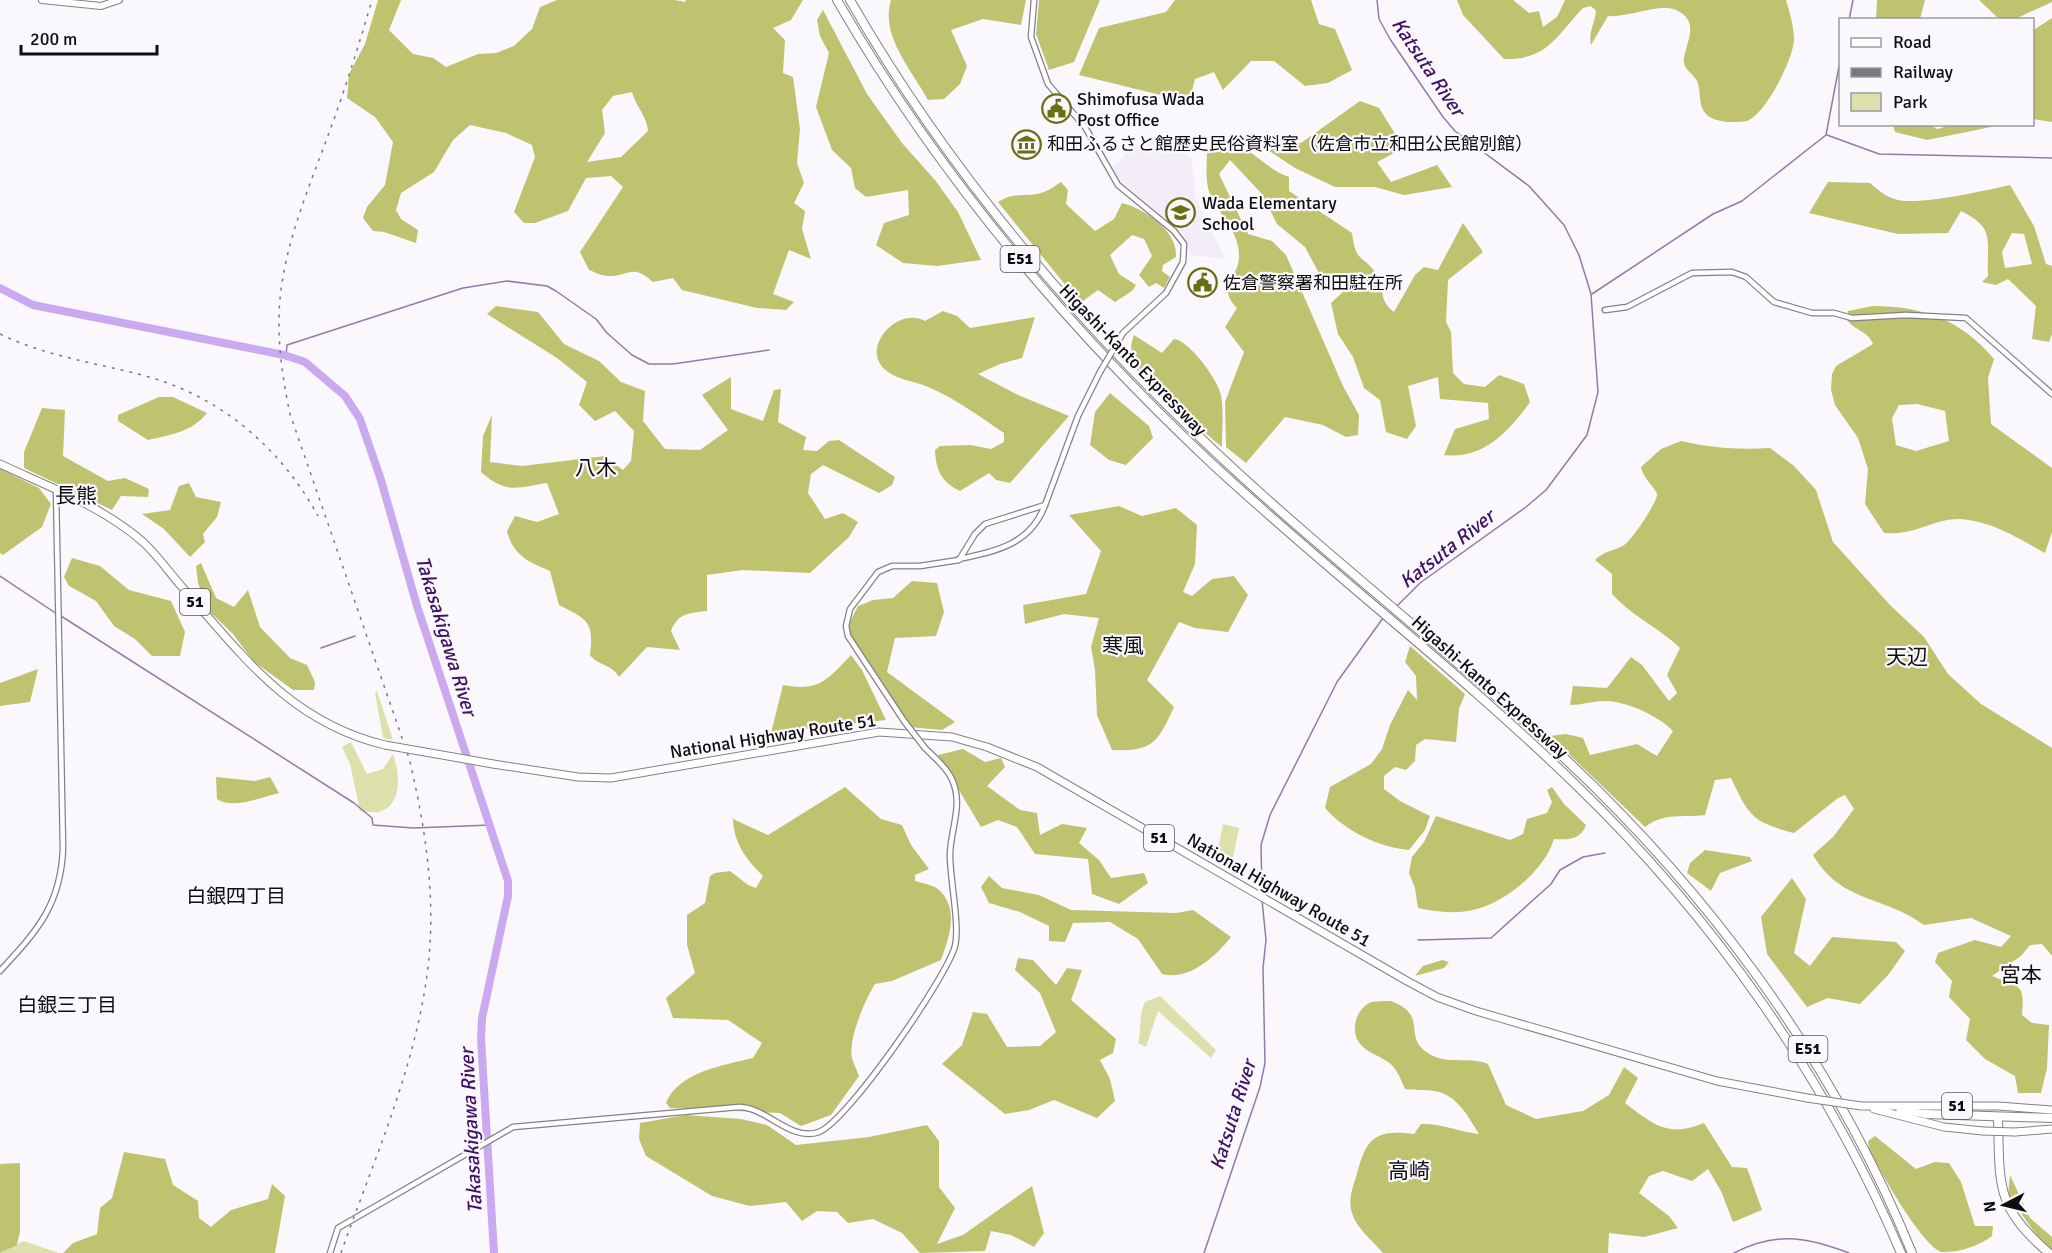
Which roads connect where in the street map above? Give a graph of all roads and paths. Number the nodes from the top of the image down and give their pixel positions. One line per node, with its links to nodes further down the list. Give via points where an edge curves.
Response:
1 (42, 0): 2 (main road, via 101,6)
2 (119, 0)
3 (837, 0): 23 (highway, Higashi-Kanto Expressway / E51, via 918,126 1048,292 1126,380 1239,488 1535,746 1661,873 1716,940 1789,1043 1863,1172)
4 (850, 0): 21 (highway, Higashi-Kanto Expressway / E51, via 897,75 1001,220 1107,345 1246,480 1550,744 1670,867 1738,948 1813,1058 1855,1131)
5 (1034, 0): 10 (street, bridge, via 1031,37 1048,84 1085,127 1118,185 1174,231 1184,244 1183,262 1166,293 1123,333 1100,372 1077,417)
6 (1605, 310): 7 (street, via 1627,307 1692,273 1732,272 1746,277 1774,302 1812,313 1852,318 1966,318)
7 (2052, 394)
8 (0, 464): 9 (highway, National Highway Route 51 / 51)
9 (56, 490): 12 (street, via 62,866 48,913); 13 (highway, National Highway Route 51 / 51, bridge, via 116,520 146,545 250,664 285,698 316,719 355,737 493,764 611,778 867,734 928,734 966,741 1037,767 1437,997 1717,1081)
10 (1045, 505): 11 (street, via 985,524); 11 (street, via 1030,531 1015,543)
11 (959, 560): 22 (street, bridge, via 884,568 871,579 847,617 848,636 904,721 946,770 956,789 950,854 956,943 936,983 871,1079 833,1124 818,1133 801,1133 753,1108 739,1107 513,1127 338,1228)
12 (0, 971)
13 (1862, 1106): 14 (highway, National Highway Route 51 / 51); 17 (highway, National Highway Route 51 / 51)
14 (1880, 1106): 15 (highway, National Highway Route 51 / 51); 16 (highway)
15 (2052, 1110)
16 (1925, 1114): 17 (highway); 18 (highway)
17 (1899, 1115): 20 (highway, National Highway Route 51 / 51, bridge, via 1944,1127 1983,1131)
18 (1998, 1117): 19 (highway); 26 (highway, via 2000,1173 2006,1204 2021,1229)
19 (2052, 1118)
20 (2052, 1129)
21 (1899, 1222): 24 (highway, Higashi-Kanto Expressway / E51); 25 (highway)
22 (330, 1253)
23 (1901, 1253)
24 (1912, 1253)
25 (1918, 1253)
26 (2049, 1253)

